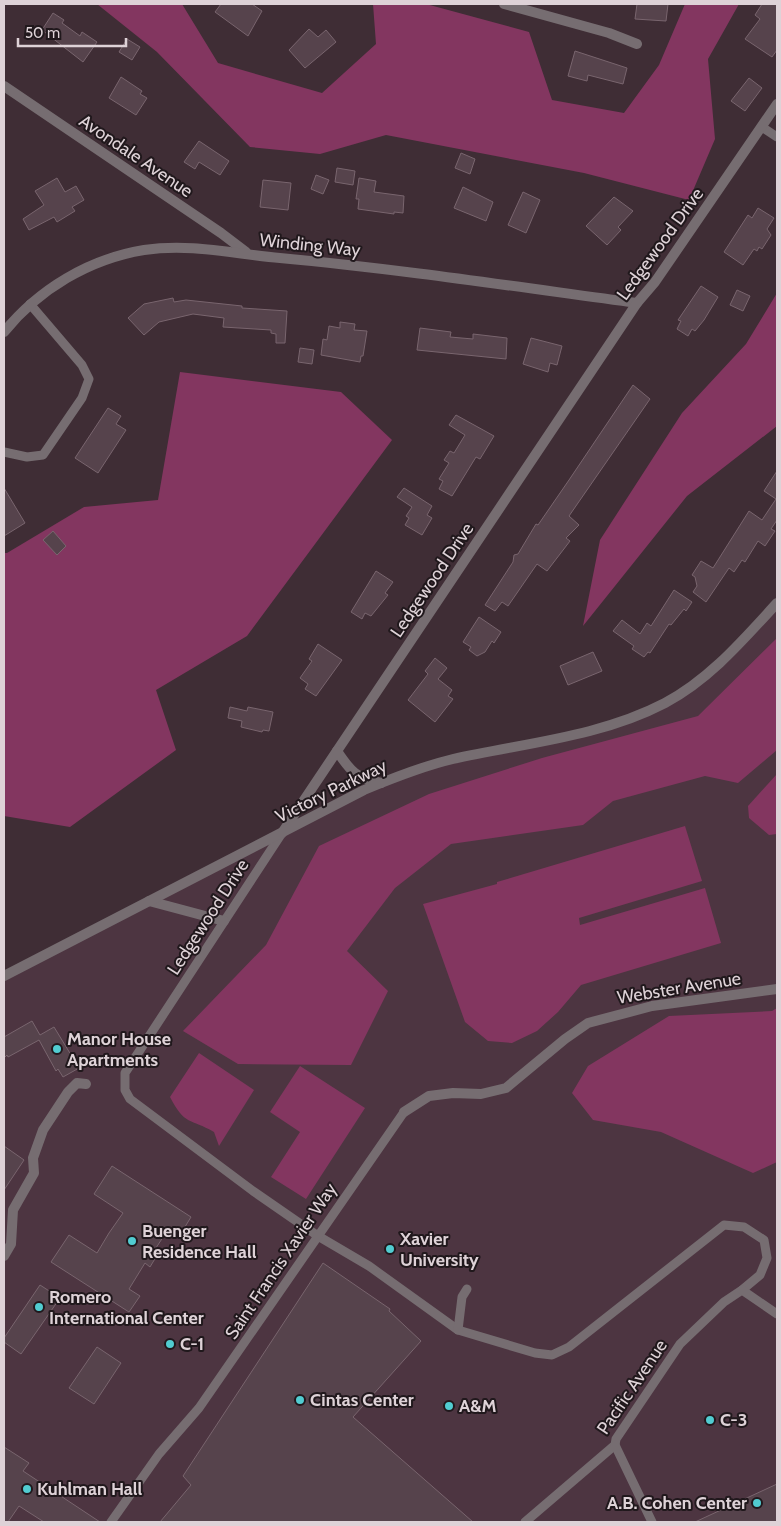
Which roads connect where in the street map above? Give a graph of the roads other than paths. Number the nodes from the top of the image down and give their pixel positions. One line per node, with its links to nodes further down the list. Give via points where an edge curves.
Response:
1 (504, 4): 2 (street, via 609,33)
2 (636, 44)
3 (4, 86): 7 (street, Avondale Avenue)
4 (777, 104): 5 (street, Ledgewood Drive)
5 (762, 126): 6 (lane); 8 (street, Ledgewood Drive, via 655,282)
6 (777, 137)
7 (249, 255): 8 (street, Winding Way, via 326,262); 9 (street, Winding Way, via 197,247 144,250 92,265 68,277)
8 (637, 303): 13 (street, Ledgewood Drive)
9 (30, 304): 10 (street, Winding Way); 11 (lane, via 82,365 89,378 82,398 43,455 27,457)
10 (4, 332)
11 (4, 452)
12 (777, 603): 14 (street, Victory Parkway, via 708,673 642,714 610,726 451,759)
13 (337, 751): 14 (street, via 350,772); 15 (street, Ledgewood Drive)
14 (382, 783): 15 (street, Victory Parkway, via 322,810)
15 (282, 833): 16 (street, Victory Parkway); 17 (lane, Ledgewood Drive)
16 (149, 901): 17 (street); 18 (street, Victory Parkway)
17 (224, 921): 20 (lane, Ledgewood Drive, via 125,1073)
18 (4, 976)
19 (777, 989): 22 (street, Webster Avenue, via 652,1006 602,1018 588,1023 565,1039 506,1088 481,1094 429,1096)
20 (124, 1080): 24 (lane, Pacific Avenue, via 130,1099)
21 (86, 1084): 23 (street, via 77,1083 68,1092 43,1130 34,1158 34,1173 13,1210)
22 (404, 1112): 24 (lane, Saint Francis Xavier Way)
23 (7, 1233): 25 (street, via 11,1244)
24 (318, 1236): 29 (lane, Pacific Avenue, via 370,1266); 31 (lane, Saint Francis Xavier Way, via 194,1414 159,1454)
25 (4, 1256)
26 (467, 1289): 29 (lane, via 462,1297)
27 (742, 1290): 28 (lane); 29 (lane, Pacific Avenue, via 760,1275 767,1258 764,1240 744,1227 724,1225 569,1347 552,1355); 30 (lane, Pacific Avenue, via 724,1302 680,1344)
28 (777, 1314)
29 (458, 1330)
30 (615, 1445): 32 (lane, Pacific Avenue); 33 (lane)
31 (111, 1522)
32 (525, 1522)
33 (652, 1522)

